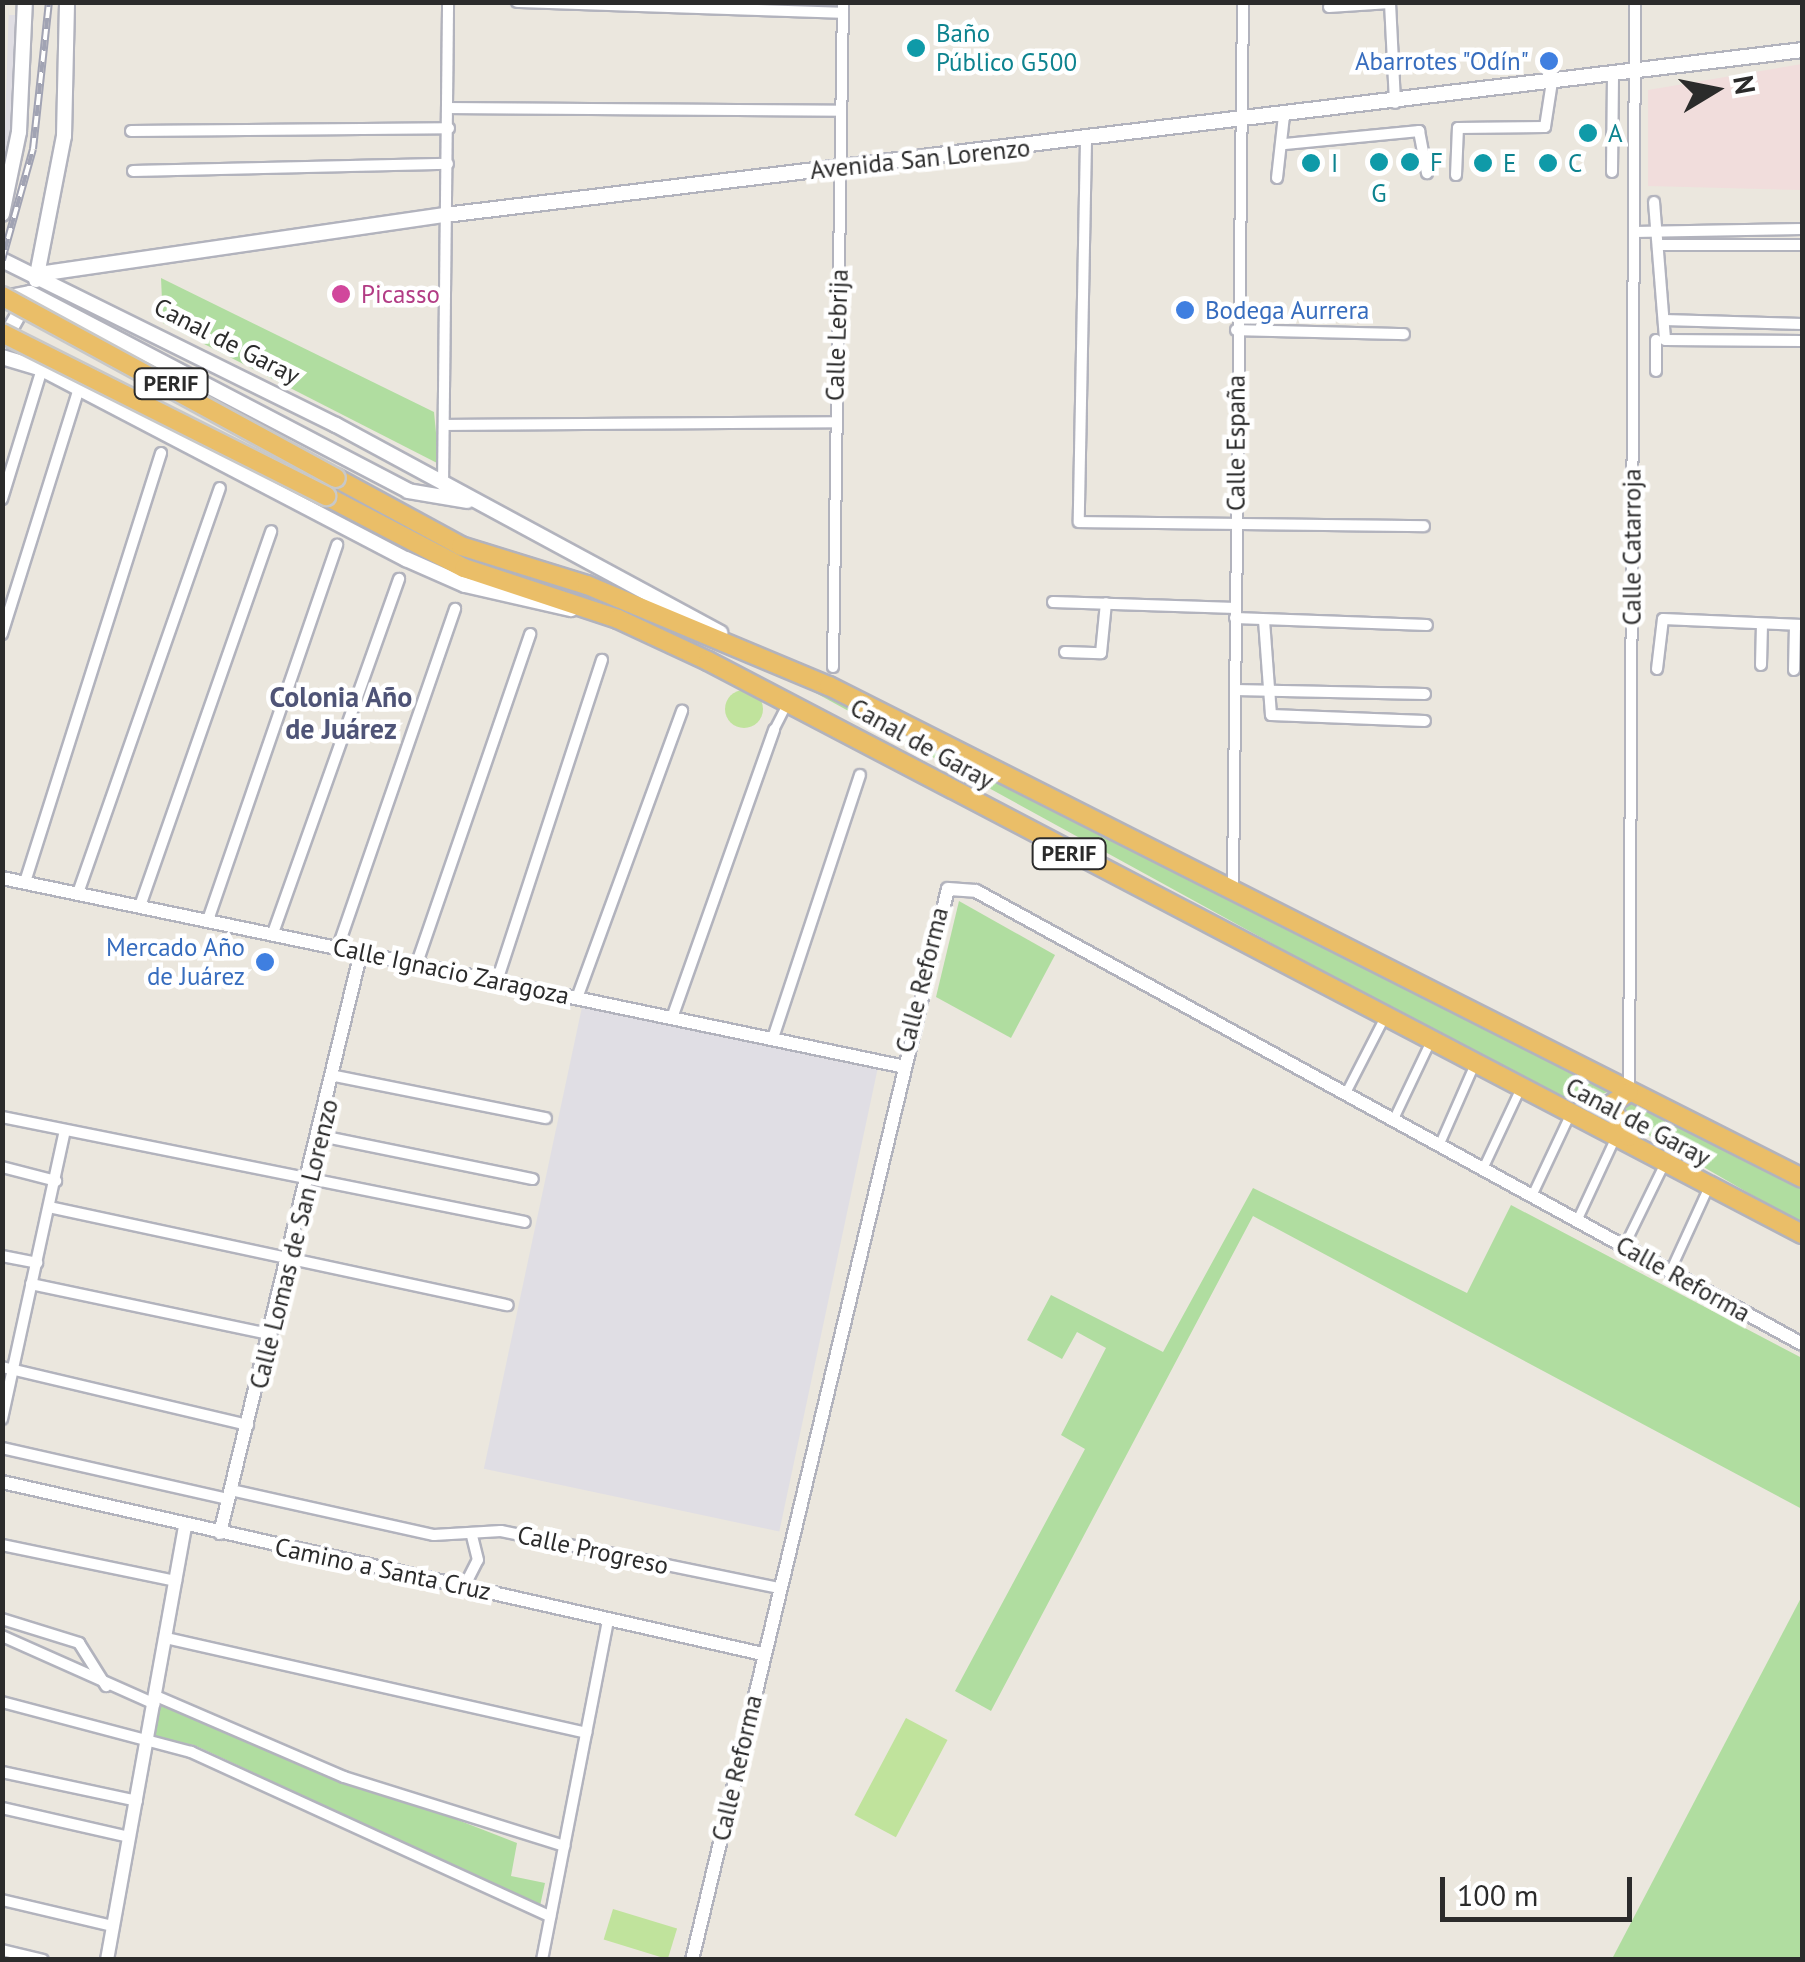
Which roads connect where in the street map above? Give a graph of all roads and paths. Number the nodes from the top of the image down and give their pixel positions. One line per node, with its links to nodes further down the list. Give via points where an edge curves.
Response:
1 (25, 2): 32 (main road, via 19,132)
2 (67, 2): 40 (main road, via 64,136)
3 (448, 2): 16 (street)
4 (517, 2): 10 (street)
5 (1243, 2): 19 (street, Calle España)
6 (1404, 2): 8 (street)
7 (1635, 2): 12 (street, Calle Catarroja)
8 (1390, 3): 9 (street); 15 (street)
9 (1329, 7)
10 (843, 8): 17 (street, Calle Lebrija)
11 (1802, 50): 12 (main road, Avenida San Lorenzo)
12 (1635, 69): 13 (main road, Avenida San Lorenzo); 36 (street, Calle Catarroja)
13 (1613, 74): 14 (main road, Avenida San Lorenzo); 27 (street)
14 (1552, 82): 15 (main road, Avenida San Lorenzo); 29 (street, via 1545,126 1458,128)
15 (1396, 102): 18 (main road, Avenida San Lorenzo)
16 (449, 108): 17 (street); 20 (street)
17 (841, 111): 25 (street, Calle Lebrija)
18 (1284, 116): 19 (main road, Avenida San Lorenzo); 23 (street)
19 (1238, 122): 22 (main road, Avenida San Lorenzo); 45 (street, Calle España)
20 (449, 128): 21 (street); 24 (street)
21 (131, 131)
22 (1086, 141): 25 (main road, Avenida San Lorenzo); 63 (street, via 1080,522)
23 (1284, 144): 28 (street, via 1420,131); 30 (street)
24 (448, 164): 26 (street); 33 (street)
25 (841, 167): 33 (main road, Avenida San Lorenzo); 57 (street, Calle Lebrija)
26 (133, 170)
27 (1612, 172)
28 (1428, 173)
29 (1456, 174)
30 (1278, 178)
31 (1654, 202): 35 (street)
32 (2, 214)
33 (446, 215): 40 (main road, Avenida San Lorenzo); 58 (street)
34 (1802, 228): 35 (street)
35 (1661, 231): 36 (street); 37 (street)
36 (1634, 232): 48 (street, Calle Catarroja)
37 (1662, 245): 38 (street); 43 (street)
38 (1802, 245)
39 (2, 260): 40 (main road, Canal de Garay)
40 (39, 274): 41 (main road); 61 (main road, Canal de Garay)
41 (30, 294): 42 (main road); 51 (main road); 52 (main road)
42 (2, 297): 79 (highway, Canal de Garay / PERIF, bridge, via 461,546)
43 (1664, 320): 44 (street); 49 (street)
44 (1802, 324)
45 (1236, 330): 47 (street); 63 (street, Calle España)
46 (2, 333): 71 (highway, Canal de Garay / PERIF, bridge, via 464,568)
47 (1404, 334)
48 (1634, 339): 49 (street); 114 (street, Calle Catarroja)
49 (1660, 340): 50 (street); 55 (street)
50 (1802, 341)
51 (2, 342)
52 (123, 342): 56 (main road, via 93,354); 61 (main road, via 408,491)
53 (2, 357): 54 (main road)
54 (42, 369): 56 (main road); 62 (street)
55 (1656, 371)
56 (85, 391): 71 (main road, via 435,572 538,605); 77 (street)
57 (834, 422): 58 (street); 83 (street, Calle Lebrija)
58 (444, 425): 61 (street)
59 (160, 453): 95 (street)
60 (220, 488): 97 (street)
61 (441, 490): 79 (main road, Canal de Garay, via 478,503)
62 (2, 498)
63 (1236, 525): 64 (street); 72 (street, Calle España)
64 (1424, 526)
65 (271, 531): 98 (street)
66 (338, 545): 99 (street)
67 (399, 580): 100 (street)
68 (1052, 602): 69 (street)
69 (1106, 603): 72 (street); 80 (street, via 1101,653)
70 (455, 609): 101 (street)
71 (601, 612): 89 (highway, Canal de Garay / PERIF)
72 (1236, 613): 73 (street); 87 (street, Calle España)
73 (1264, 620): 75 (street); 86 (street)
74 (1762, 624): 76 (street); 82 (street); 84 (street, via 1658,621)
75 (1428, 625)
76 (1799, 625): 85 (street)
77 (2, 634)
78 (530, 634): 103 (street)
79 (742, 646): 96 (highway, Canal de Garay / PERIF)
80 (1065, 652)
81 (602, 660): 104 (street)
82 (1761, 665)
83 (833, 667)
84 (1657, 669)
85 (1794, 670)
86 (1265, 689): 87 (street); 88 (street); 91 (street, via 1271,715)
87 (1235, 690): 96 (street, Calle España)
88 (1425, 694)
89 (789, 701): 92 (street); 106 (highway, Canal de Garay / PERIF)
90 (682, 711): 105 (street)
91 (1425, 721)
92 (774, 730): 107 (street)
93 (860, 776): 108 (street)
94 (2, 878): 95 (street, Calle Ignacio Zaragoza)
95 (24, 882): 97 (street, Calle Ignacio Zaragoza)
96 (1233, 883): 114 (highway, Canal de Garay / PERIF)
97 (78, 893): 98 (street, Calle Ignacio Zaragoza)
98 (140, 906): 99 (street, Calle Ignacio Zaragoza)
99 (208, 920): 100 (street, Calle Ignacio Zaragoza)
100 (274, 933): 101 (street, Calle Ignacio Zaragoza)
101 (338, 947): 102 (street, Calle Ignacio Zaragoza)
102 (361, 952): 103 (street, Calle Ignacio Zaragoza); 112 (street, Calle Lomas de San Lorenzo)
103 (417, 963): 104 (street, Calle Ignacio Zaragoza)
104 (496, 981): 105 (street, Calle Ignacio Zaragoza)
105 (577, 998): 107 (street, Calle Ignacio Zaragoza)
106 (1385, 1017): 109 (highway, Canal de Garay / PERIF); 115 (street)
107 (672, 1018): 108 (street, Calle Ignacio Zaragoza)
108 (772, 1038): 111 (street, Calle Ignacio Zaragoza)
109 (1431, 1041): 110 (highway, Canal de Garay / PERIF); 119 (street)
110 (1476, 1064): 113 (highway, Canal de Garay / PERIF); 123 (street)
111 (900, 1066): 115 (street, Calle Reforma, via 935,916 948,889 961,888); 158 (street, Calle Reforma)
112 (335, 1076): 118 (street); 121 (street, Calle Lomas de San Lorenzo)
113 (1522, 1088): 116 (highway, Canal de Garay / PERIF); 126 (street)
114 (1629, 1092): 124 (highway, via 1610,1106 1612,1118); 127 (highway, Canal de Garay / PERIF)
115 (1345, 1094): 119 (street, Calle Reforma)
116 (1571, 1113): 122 (highway, Canal de Garay / PERIF); 132 (street)
117 (2, 1116): 120 (street)
118 (546, 1118)
119 (1393, 1121): 123 (street, Calle Reforma)
120 (65, 1131): 129 (street); 130 (street)
121 (322, 1136): 128 (street); 130 (street, Calle Lomas de San Lorenzo)
122 (1616, 1136): 124 (highway, Canal de Garay / PERIF); 134 (street)
123 (1439, 1146): 126 (street, Calle Reforma)
124 (1662, 1161): 131 (highway, Canal de Garay / PERIF); 137 (street)
125 (2, 1168): 129 (street)
126 (1482, 1170): 132 (street, Calle Reforma)
127 (1802, 1178)
128 (534, 1179)
129 (56, 1181): 133 (street)
130 (309, 1183): 135 (street); 139 (street, Calle Lomas de San Lorenzo)
131 (1709, 1187): 136 (highway, Canal de Garay / PERIF); 141 (street)
132 (1532, 1196): 134 (street, Calle Reforma)
133 (49, 1208): 139 (street); 140 (street)
134 (1577, 1221): 137 (street, Calle Reforma)
135 (525, 1222)
136 (1802, 1234)
137 (1624, 1247): 141 (street, Calle Reforma)
138 (2, 1256): 140 (street)
139 (293, 1257): 143 (street); 144 (street, Calle Lomas de San Lorenzo)
140 (36, 1263): 142 (street)
141 (1670, 1272): 145 (street, Calle Reforma)
142 (32, 1284): 144 (street); 146 (street)
143 (508, 1305)
144 (274, 1336): 148 (street, Calle Lomas de San Lorenzo)
145 (1802, 1344)
146 (8, 1368): 147 (street); 148 (street)
147 (2, 1419)
148 (248, 1425): 151 (street, Calle Lomas de San Lorenzo)
149 (2, 1448): 151 (street, Calle Progreso)
150 (2, 1482): 152 (street, Camino a Santa Cruz)
151 (230, 1494): 153 (street, Calle Lomas de San Lorenzo); 154 (street, Calle Progreso)
152 (185, 1525): 153 (street, Camino a Santa Cruz); 156 (street)
153 (220, 1533): 157 (street, Camino a Santa Cruz)
154 (472, 1536): 157 (street, via 478,1560); 158 (street, Calle Progreso, via 501,1531)
155 (2, 1545): 156 (street)
156 (176, 1581): 162 (street)
157 (464, 1587): 160 (street, Camino a Santa Cruz)
158 (778, 1588): 163 (street, Calle Reforma)
159 (2, 1619): 164 (street, via 78,1644)
160 (608, 1619): 163 (street, Camino a Santa Cruz); 167 (street)
161 (2, 1636): 164 (street)
162 (166, 1638): 165 (street); 167 (street)
163 (763, 1654): 181 (street, Calle Reforma)
164 (106, 1686): 165 (street)
165 (156, 1700): 168 (street); 173 (street, via 344,1777)
166 (2, 1702): 168 (street)
167 (586, 1732): 173 (street)
168 (149, 1736): 170 (street); 175 (street)
169 (2, 1772): 170 (street)
170 (137, 1801): 172 (street)
171 (2, 1808): 172 (street)
172 (130, 1837): 176 (street)
173 (564, 1846): 175 (street)
174 (2, 1900): 176 (street)
175 (550, 1916): 180 (street)
176 (113, 1926): 179 (street)
177 (2, 1950): 178 (street)
178 (43, 1960)
179 (107, 1960)
180 (542, 1960)
181 (692, 1960)

